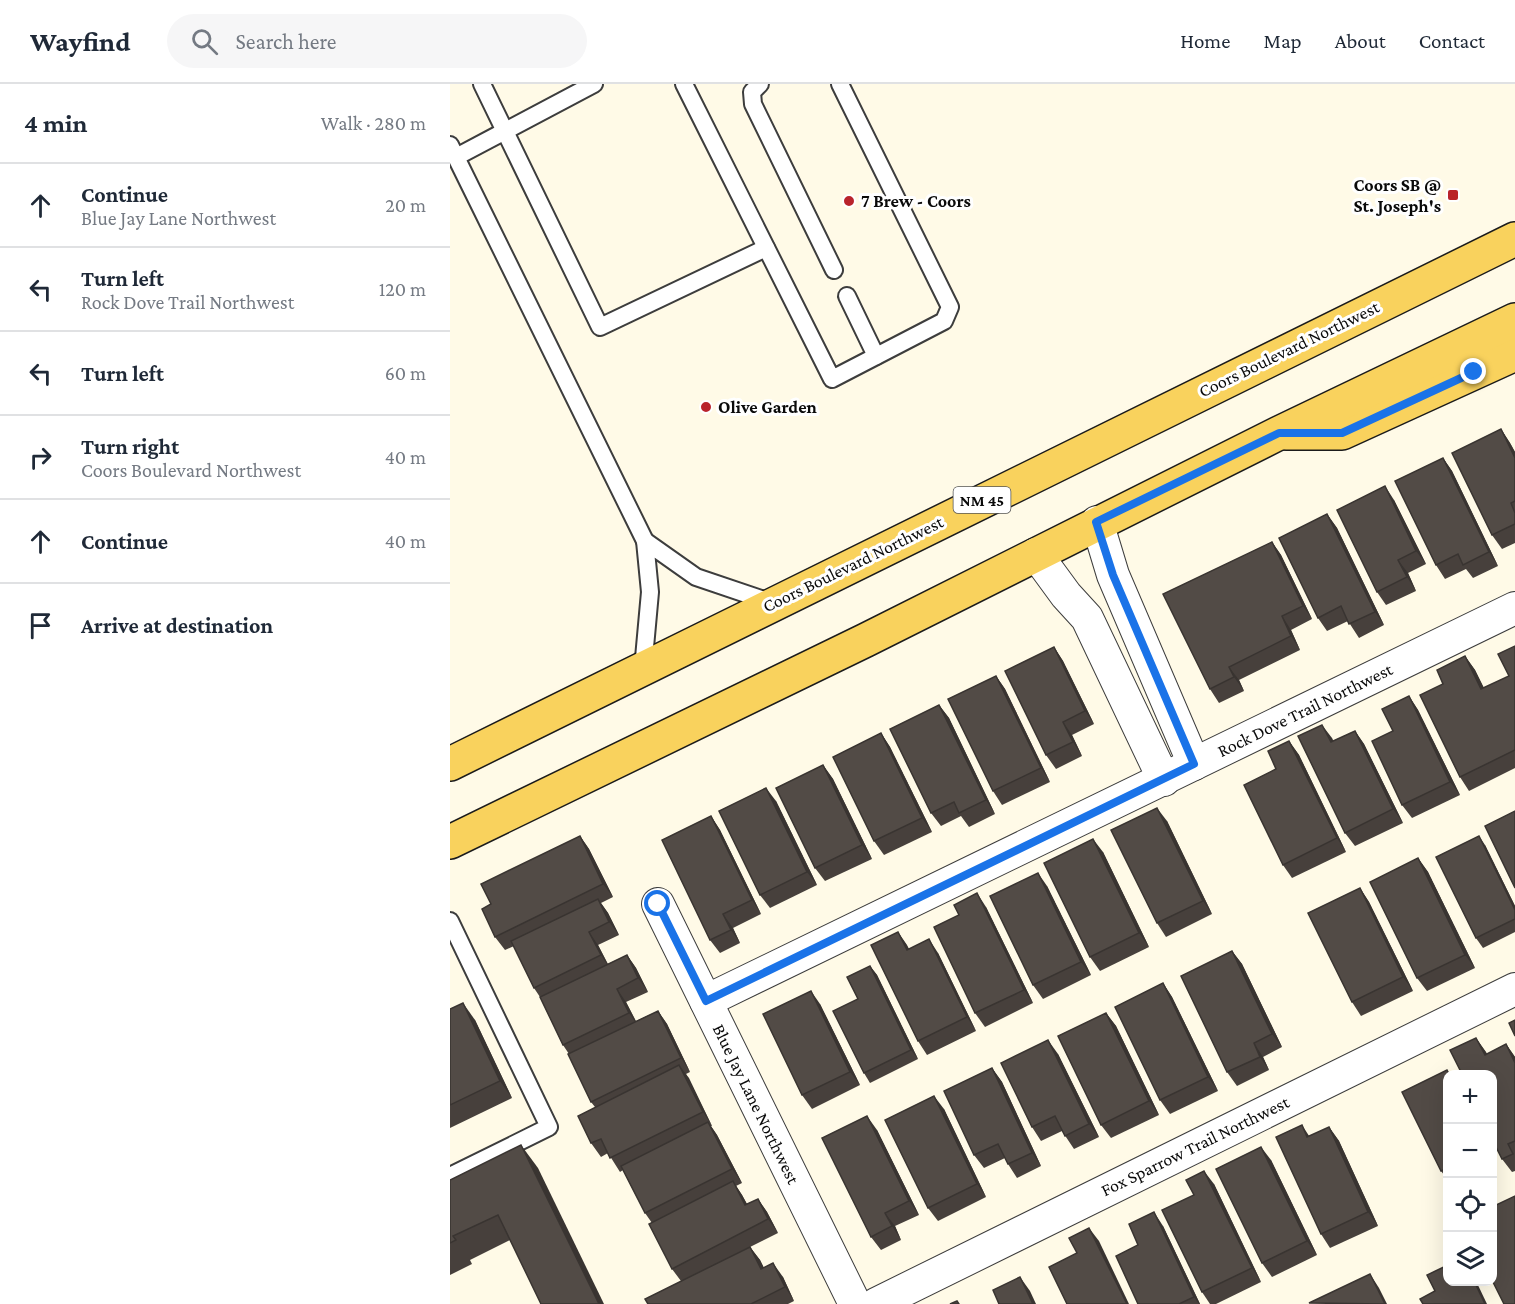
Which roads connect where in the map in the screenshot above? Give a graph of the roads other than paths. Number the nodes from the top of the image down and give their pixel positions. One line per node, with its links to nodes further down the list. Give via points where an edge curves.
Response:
1 (482, 84): 6 (lane)
2 (594, 84): 6 (lane)
3 (684, 84): 9 (lane)
4 (760, 84): 10 (lane, via 752,92 753,104)
5 (840, 84): 14 (lane, via 950,308 944,321)
6 (505, 130): 7 (lane); 9 (lane, via 600,327)
7 (453, 151): 17 (lane)
8 (1515, 239): 19 (main road, Coors Boulevard Northwest / NM 45)
9 (766, 248): 14 (lane, via 831,379)
10 (834, 270)
11 (847, 296): 14 (lane)
12 (1515, 320): 15 (main road)
13 (1515, 354): 15 (main road, via 1342,433)
14 (876, 356)
15 (1279, 433): 16 (main road)
16 (1096, 522): 18 (main road); 23 (street, via 1113,575)
17 (645, 541): 19 (lane, via 696,577); 21 (lane, via 650,592)
18 (1036, 554): 24 (street, via 1087,618); 25 (main road)
19 (774, 604): 21 (main road, Coors Boulevard Northwest / NM 45)
20 (1515, 608): 23 (street, Rock Dove Trail Northwest)
21 (643, 669): 22 (main road, Coors Boulevard Northwest / NM 45)
22 (450, 764)
23 (1194, 764): 24 (street, Rock Dove Trail Northwest)
24 (1164, 780): 29 (street, Rock Dove Trail Northwest)
25 (450, 842)
26 (658, 904): 29 (street, Blue Jay Lane Northwest)
27 (450, 921): 30 (lane, via 549,1127)
28 (1515, 988): 32 (street, Fox Sparrow Trail Northwest)
29 (706, 1001): 31 (street, Blue Jay Lane Northwest)
30 (450, 1176)
31 (855, 1304)
32 (876, 1304)

